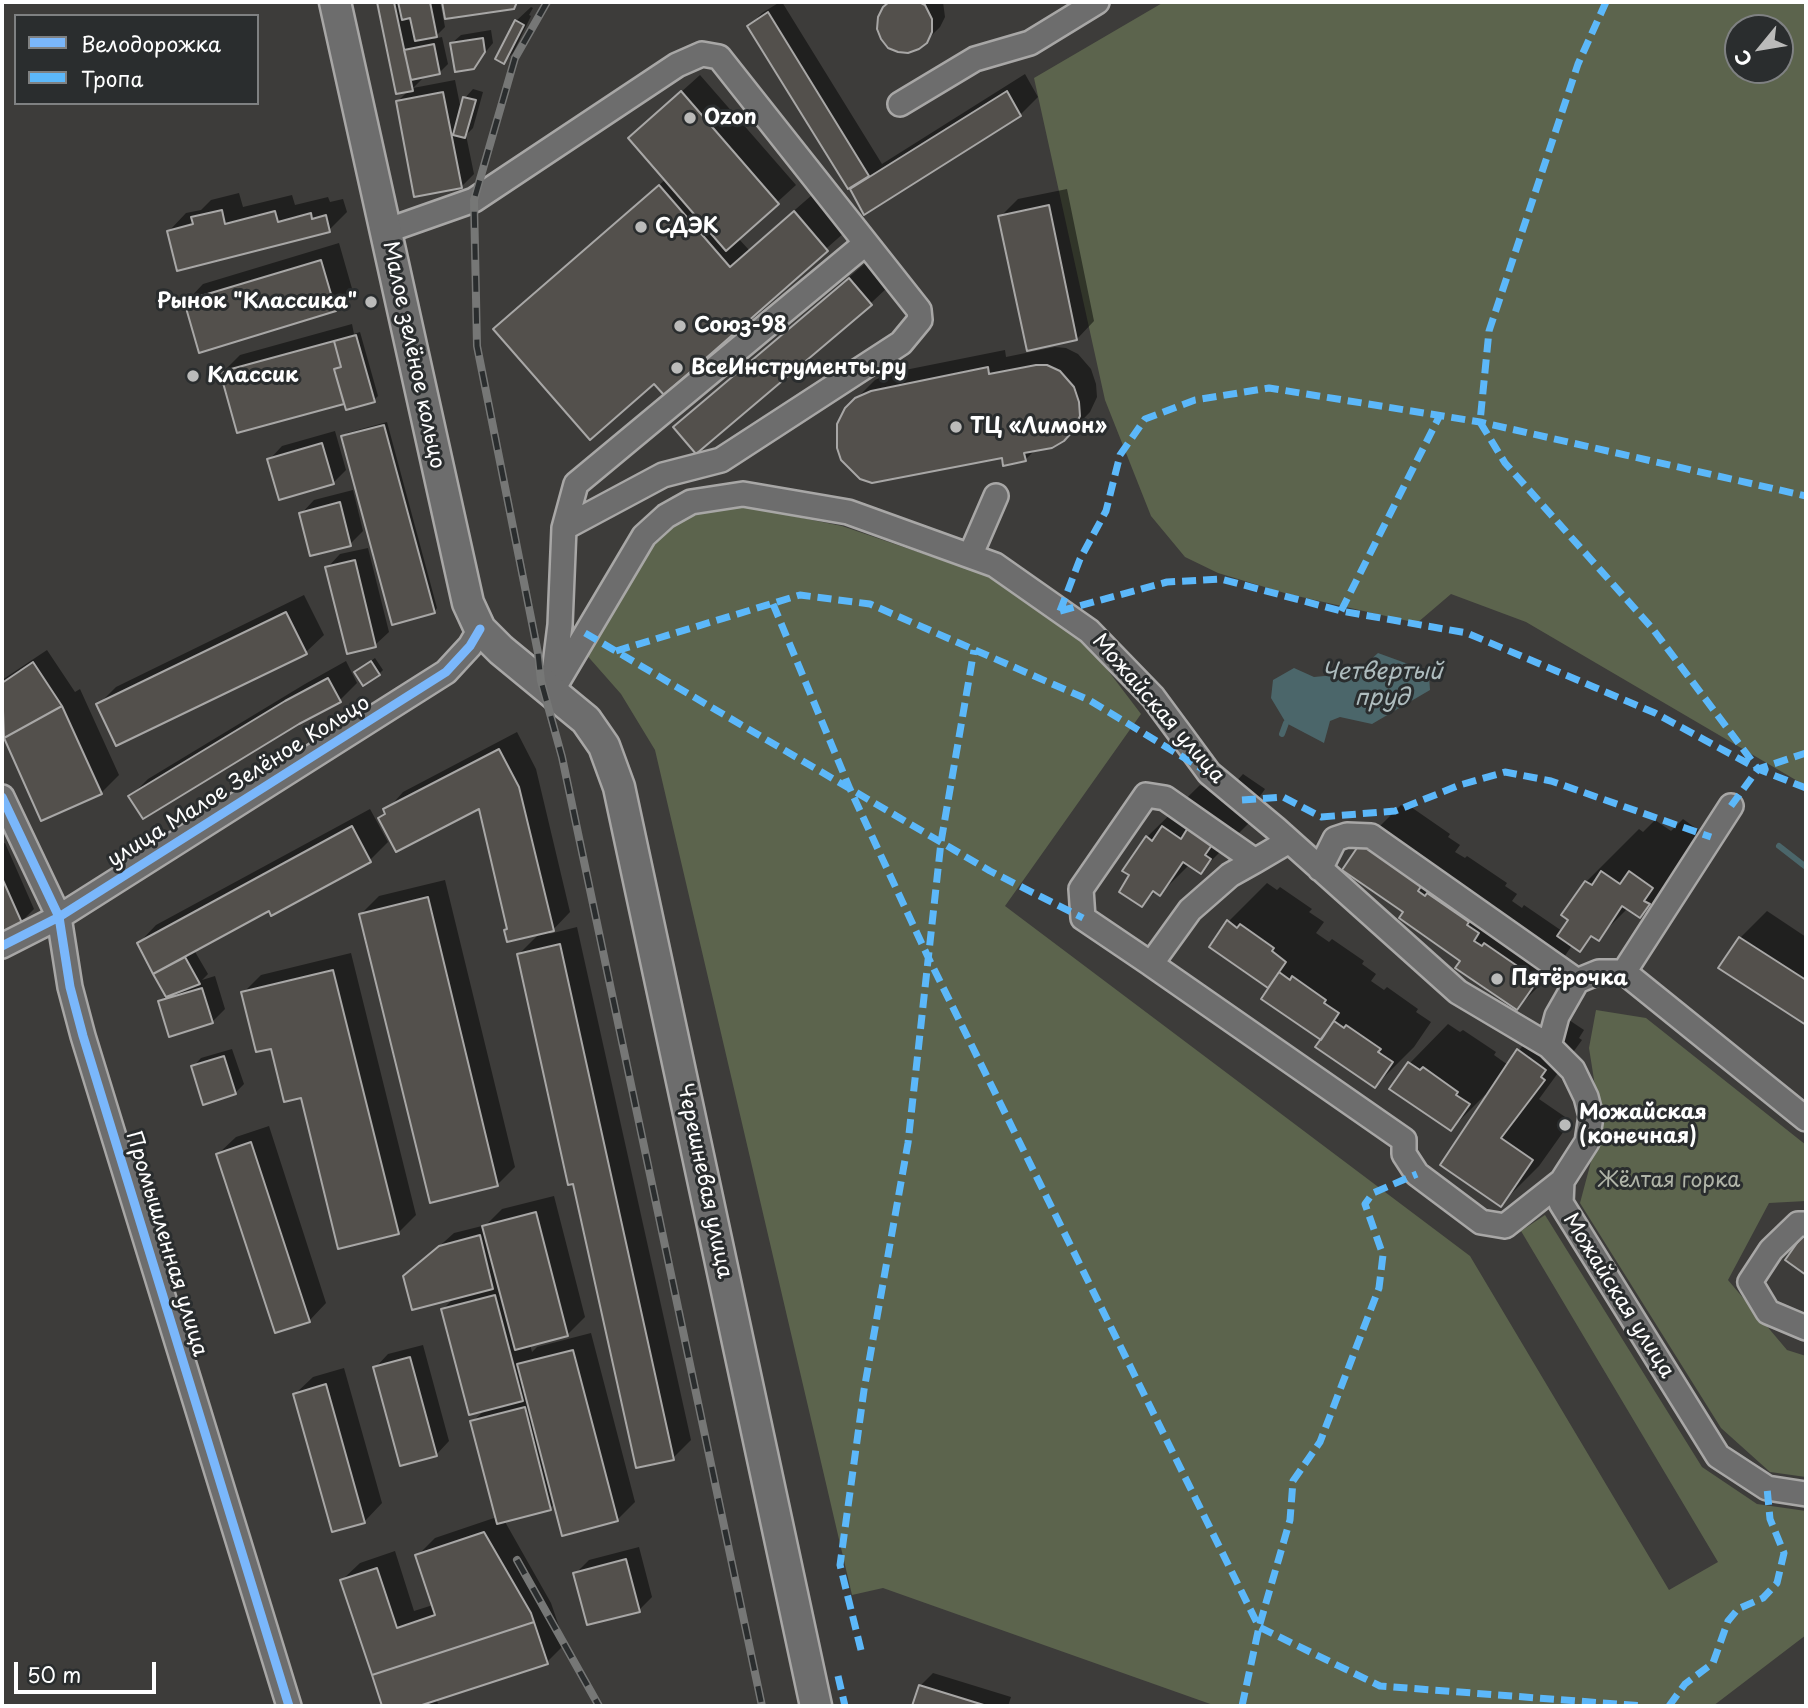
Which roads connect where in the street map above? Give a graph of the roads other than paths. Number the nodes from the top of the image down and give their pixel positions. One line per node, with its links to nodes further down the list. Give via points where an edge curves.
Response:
1 (335, 2): 4 (main road, Малое зелёное кольцо)
2 (1097, 2): 3 (street, via 1030,43 975,59)
3 (900, 104)
4 (386, 231): 5 (street, via 474,200 677,65 702,54 719,57); 9 (main road, Малое зелёное кольцо, via 468,603)
5 (866, 243): 7 (street, via 576,484); 7 (street, via 919,310 920,320 901,343 721,460 663,475)
6 (996, 496): 8 (street)
7 (564, 528): 10 (street, via 560,625)
8 (970, 556): 10 (street, Можайская улица, via 848,512 743,494 691,502 666,516 644,537); 13 (street, Можайская улица, via 995,565 1089,631 1153,697 1209,773)
9 (481, 629): 10 (main road, Малое зелёное кольцо); 16 (street, улица Малое Зелёное Кольцо, via 446,672)
10 (546, 686): 28 (main road, Черешневая улица, via 586,720 604,746 619,787)
11 (2, 797): 16 (street, Промышленная улица)
12 (1731, 806): 19 (street)
13 (1289, 841): 14 (street); 15 (street, Можайская улица)
14 (1255, 861): 18 (street, via 1230,875 1190,910); 18 (street, via 1165,798 1146,794 1081,889 1083,918)
15 (1320, 869): 20 (street, via 1335,839 1371,836); 21 (street, Можайская улица, via 1458,992)
16 (59, 917): 17 (street, улица Малое Зелёное Кольцо); 27 (street, Промышленная улица, via 83,1036)
17 (2, 946)
18 (1151, 964): 23 (street, via 1404,1140 1404,1154 1417,1174 1481,1222 1505,1226)
19 (1624, 972): 20 (street, via 1599,972); 22 (street)
20 (1577, 981): 21 (street, via 1557,1016)
21 (1549, 1046): 23 (street, Можайская улица, via 1573,1070 1591,1116 1587,1142)
22 (1806, 1119)
23 (1562, 1181): 26 (street, Можайская улица, via 1561,1203 1718,1456 1767,1488)
24 (1806, 1224): 25 (street, via 1798,1224 1770,1250 1750,1282 1768,1312)
25 (1806, 1328)
26 (1806, 1494)
27 (289, 1706)
28 (817, 1706)

